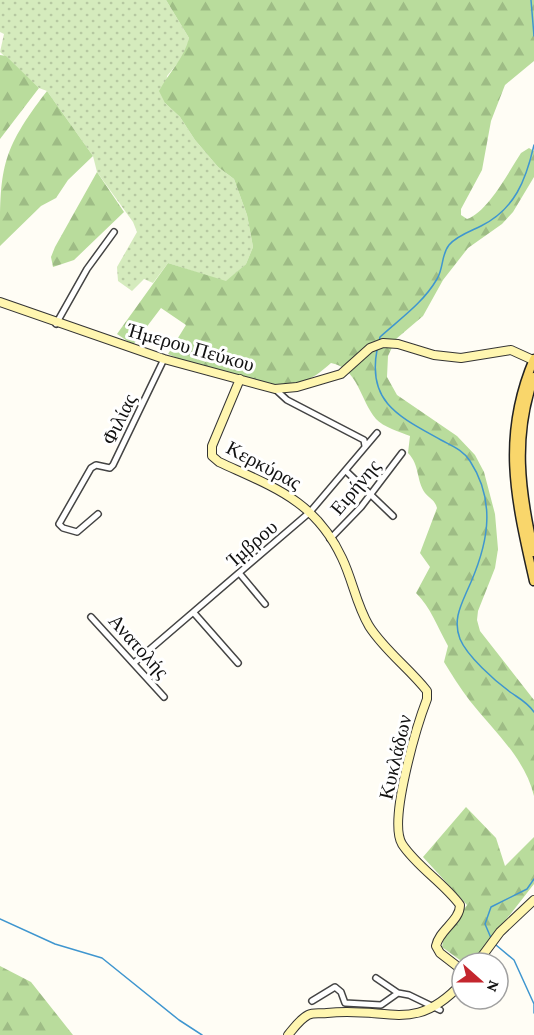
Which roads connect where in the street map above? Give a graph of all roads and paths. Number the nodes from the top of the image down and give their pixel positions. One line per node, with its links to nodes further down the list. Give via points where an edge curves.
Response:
1 (114, 232): 3 (street, via 87,269)
2 (0, 302): 3 (street, Ήμερου Πεύκου)
3 (56, 324): 4 (street, Ήμερου Πεύκου)
4 (164, 359): 7 (street, Ήμερου Πεύκου); 15 (street, Φιλίας, via 113,465 91,468 60,524 79,531)
5 (534, 360): 8 (street, Ήμερου Πεύκου, via 511,350 461,358 383,343 341,374); 20 (main road, via 518,407 512,467)
6 (534, 376): 18 (main road, via 524,408 519,467)
7 (240, 379): 8 (street, Ήμερου Πεύκου); 14 (street, Κερκύρας, via 215,436 212,456 296,499)
8 (275, 389): 10 (street, via 287,400 364,440)
9 (377, 433): 10 (street, Ίμβρου)
10 (365, 446): 12 (street, Ίμβρου)
11 (402, 453): 13 (street, Ειρήνης)
12 (346, 471): 13 (street); 14 (street, Ίμβρου)
13 (371, 493): 16 (street); 17 (street, Ειρήνης)
14 (310, 512): 17 (street, Κερκύρας); 19 (street, Ίμβρου)
15 (98, 514)
16 (393, 516)
17 (330, 539): 29 (street, Κυκλάδων, via 372,629 427,691 411,747 398,833 404,847 460,905 459,913 436,946)
18 (534, 552)
19 (240, 574): 21 (street); 22 (street, Ίμβρου)
20 (534, 581)
21 (265, 604)
22 (194, 613): 24 (street, Ίμβρου); 25 (street)
23 (91, 616): 24 (street, Ανατολής)
24 (134, 663): 26 (street, Ανατολής)
25 (238, 663)
26 (164, 697)
27 (534, 900): 28 (street)
28 (485, 951)
29 (450, 961)
30 (376, 978): 31 (street)
31 (398, 993): 33 (street, via 381,1005 356,1005 345,1003 335,987); 34 (street, via 409,994)
32 (450, 998): 34 (street)
33 (312, 1001)
34 (440, 1010): 35 (street, via 414,1020 343,1011 316,1013 305,1017)
35 (288, 1035)

